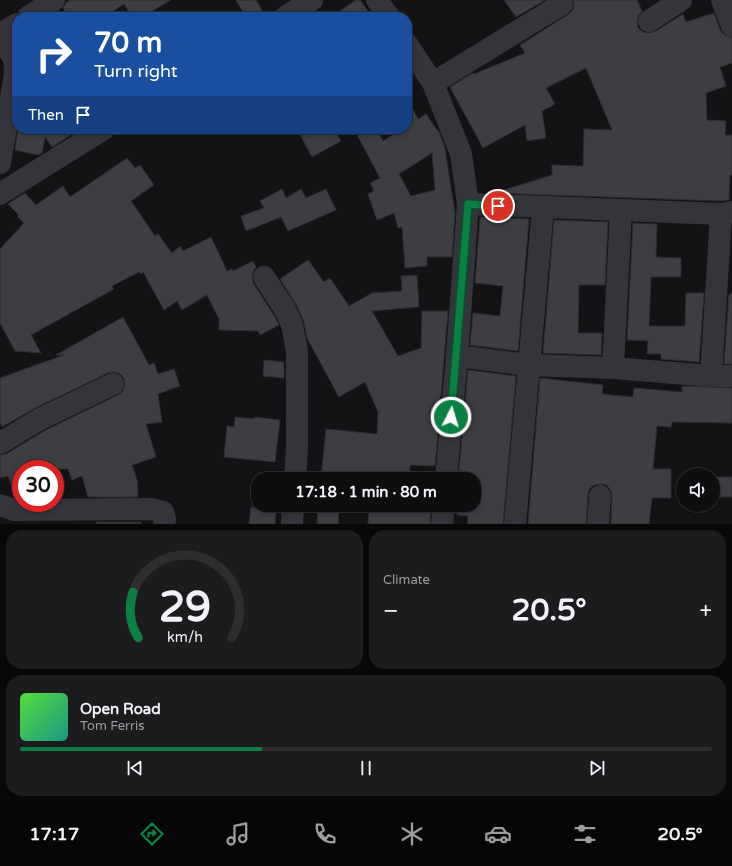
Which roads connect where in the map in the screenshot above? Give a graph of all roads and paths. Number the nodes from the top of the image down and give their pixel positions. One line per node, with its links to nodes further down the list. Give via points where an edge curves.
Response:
1 (54, 0): 7 (street)
2 (312, 0): 8 (street)
3 (378, 0): 9 (street)
4 (681, 0): 10 (street)
5 (722, 0): 11 (street)
6 (562, 4): 17 (street)
7 (36, 12)
8 (293, 12)
9 (386, 12)
10 (649, 21)
11 (732, 26)
12 (12, 27): 13 (street)
13 (0, 34)
14 (0, 40): 16 (street)
15 (412, 52): 17 (street)
16 (12, 55)
17 (433, 83): 22 (street, via 461,154)
18 (12, 92): 20 (street)
19 (96, 134): 21 (street)
20 (0, 163)
21 (0, 194)
22 (468, 204): 23 (street); 27 (street)
23 (543, 208): 24 (street); 28 (street)
24 (622, 210): 25 (street); 29 (street)
25 (727, 213): 30 (street)
26 (264, 277): 33 (street, via 286,311 292,325 297,351)
27 (457, 356): 28 (street); 34 (street)
28 (529, 364): 29 (street); 42 (street)
29 (613, 368): 30 (street)
30 (722, 376)
31 (112, 384): 32 (street, via 40,419)
32 (0, 443)
33 (295, 472)
34 (447, 472)
35 (600, 496): 43 (street)
36 (0, 505): 39 (street, via 14,510 152,508 163,512)
37 (293, 512): 40 (street)
38 (443, 512): 41 (street)
39 (164, 524)
40 (292, 524)
41 (442, 524)
42 (515, 524)
43 (598, 524)

